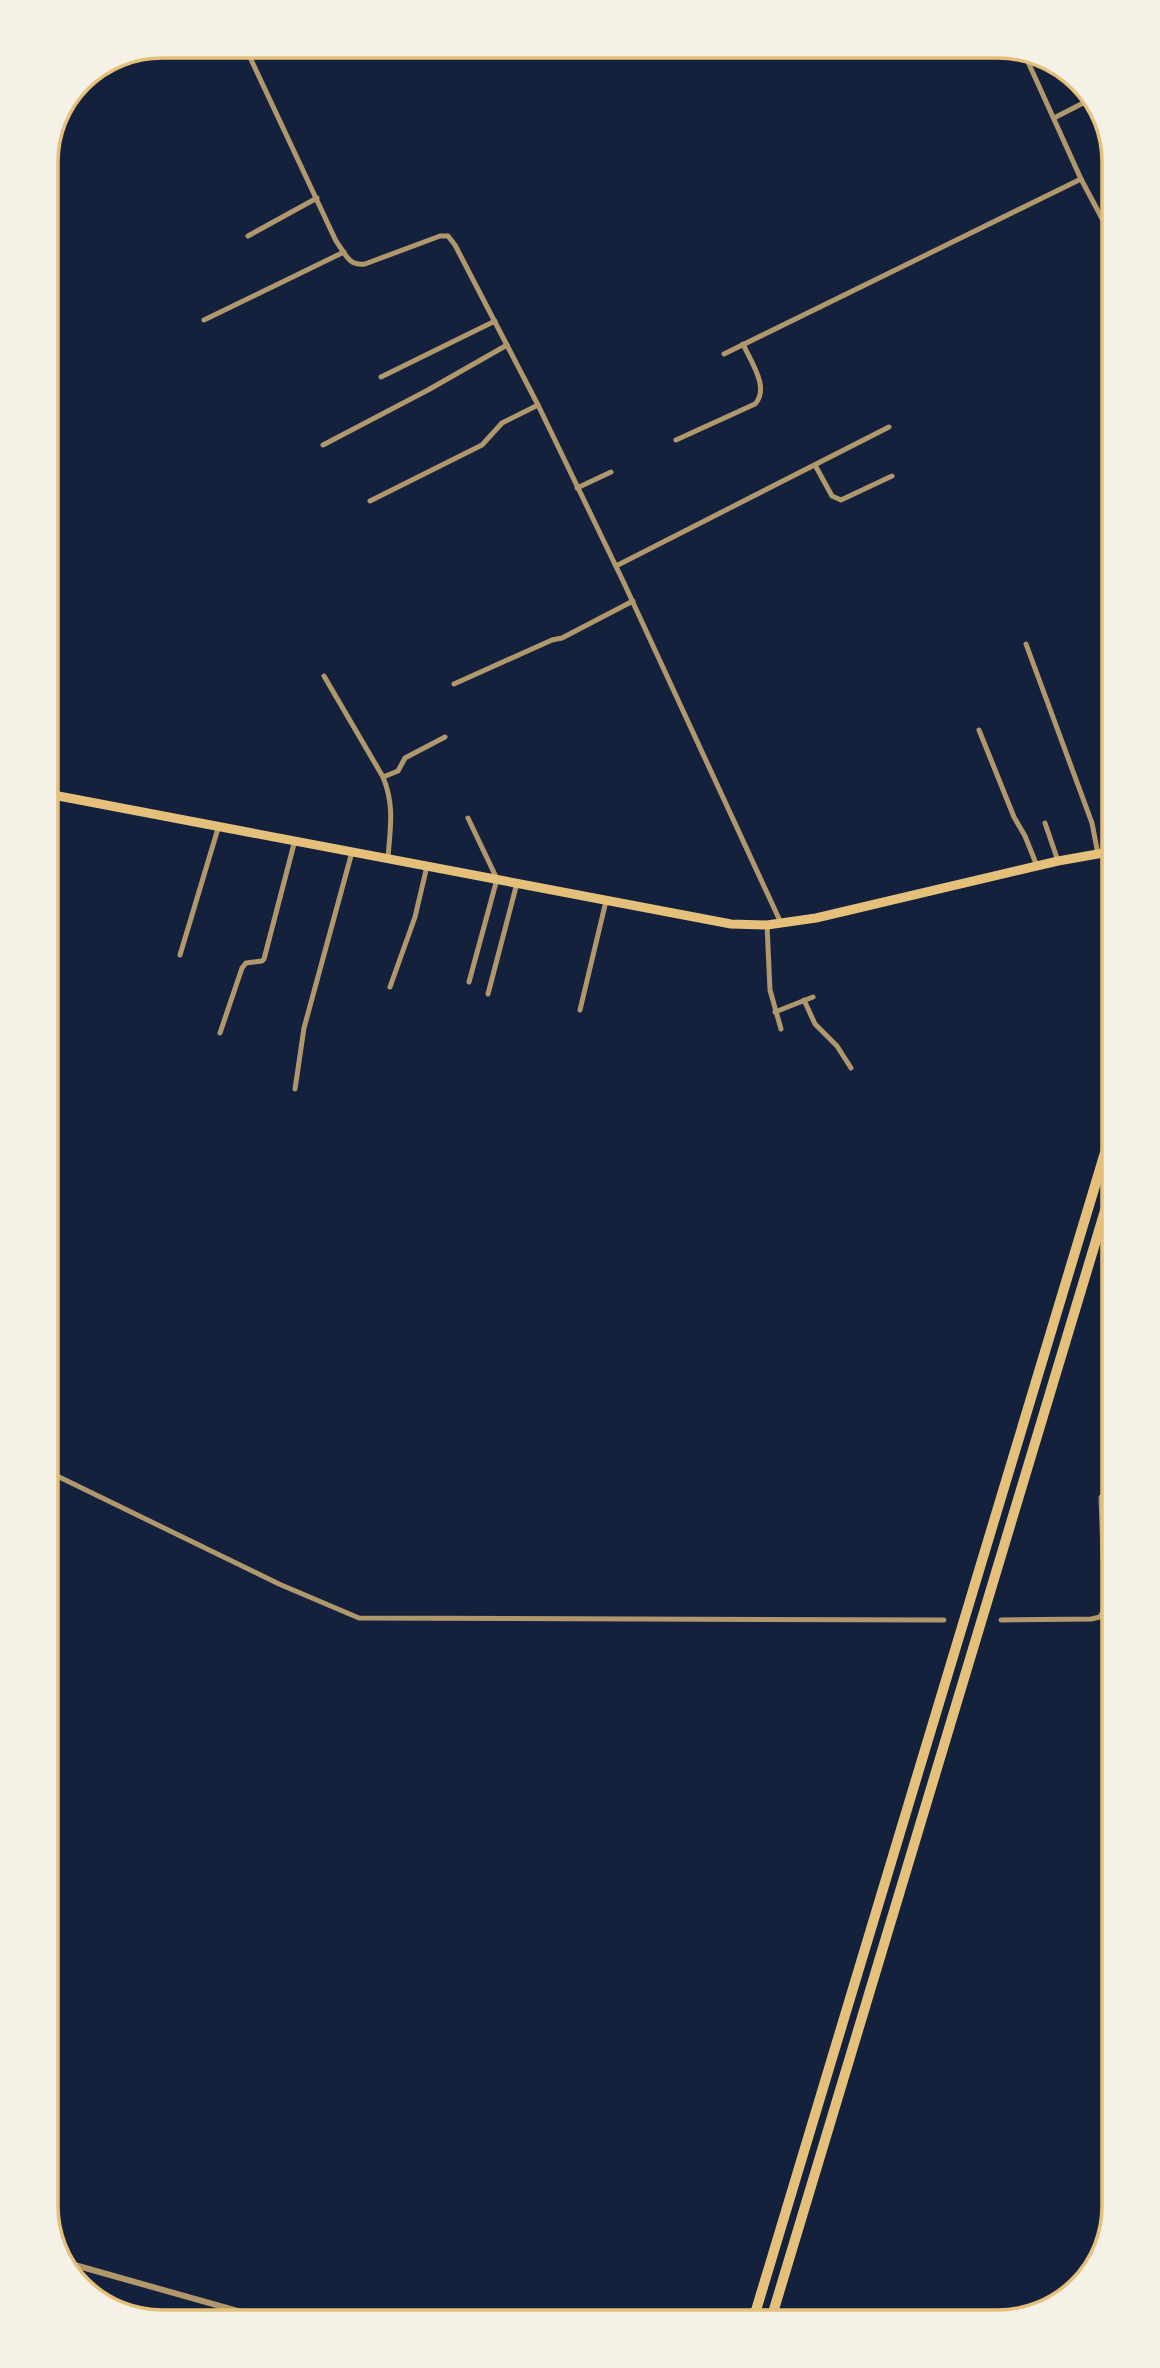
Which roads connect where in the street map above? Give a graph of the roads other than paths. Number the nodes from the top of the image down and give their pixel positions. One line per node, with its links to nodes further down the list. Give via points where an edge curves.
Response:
1 (250, 58): 6 (street)
2 (1028, 62): 4 (street)
3 (1083, 103): 4 (street)
4 (1054, 118): 5 (street)
5 (1081, 178): 7 (street); 12 (street)
6 (317, 198): 8 (street); 9 (street)
7 (1102, 218)
8 (248, 236)
9 (344, 252): 10 (street); 11 (street, via 351,263 359,265 448,236)
10 (204, 320)
11 (495, 321): 13 (street); 15 (street)
12 (743, 344): 14 (street); 18 (street, via 760,381 760,399)
13 (507, 345): 16 (street); 19 (street)
14 (724, 354)
15 (381, 377)
16 (538, 405): 23 (street); 24 (street, via 502,422 482,445)
17 (889, 428): 20 (street)
18 (676, 440)
19 (323, 445)
20 (815, 465): 22 (street, via 832,496 841,500); 25 (street)
21 (611, 472): 23 (street)
22 (892, 476)
23 (578, 488): 25 (street)
24 (370, 501)
25 (616, 566): 26 (street)
26 (633, 601): 29 (street, via 562,638); 48 (street)
27 (1026, 644): 38 (street)
28 (324, 676): 32 (street)
29 (454, 684)
30 (979, 730): 44 (street)
31 (444, 737): 32 (street, via 405,758 398,771)
32 (383, 777): 41 (street, via 391,801)
33 (58, 796): 36 (highway)
34 (468, 818): 45 (street)
35 (1045, 823): 42 (street)
36 (219, 825): 37 (highway); 50 (street)
37 (295, 841): 39 (highway); 59 (street, via 264,958 242,968)
38 (1102, 848)
39 (352, 852): 41 (highway); 61 (street, via 304,1028)
40 (1102, 853): 42 (highway)
41 (388, 858): 43 (highway)
42 (1058, 861): 44 (highway)
43 (427, 866): 45 (highway); 52 (street)
44 (1037, 866): 48 (highway)
45 (497, 879): 46 (highway); 51 (street)
46 (517, 883): 47 (highway); 53 (street)
47 (606, 901): 49 (highway, via 710,922); 56 (street)
48 (780, 923): 49 (highway)
49 (767, 925): 57 (street, via 768,980)
50 (180, 956)
51 (468, 982)
52 (390, 987)
53 (488, 994)
54 (813, 996): 55 (street)
55 (804, 1000): 57 (street); 60 (street, via 815,1024)
56 (580, 1010)
57 (775, 1012): 58 (street)
58 (781, 1029)
59 (220, 1033)
60 (851, 1069)
61 (295, 1089)
62 (1102, 1162): 72 (highway)
63 (1102, 1221): 73 (highway)
64 (58, 1476): 68 (street, via 359,1618)
65 (1101, 1497): 66 (street)
66 (1102, 1525)
67 (1102, 1613): 69 (street, via 1091,1619)
68 (944, 1620)
69 (1000, 1620)
70 (78, 2266): 71 (street)
71 (234, 2310)
72 (756, 2310)
73 (774, 2310)

